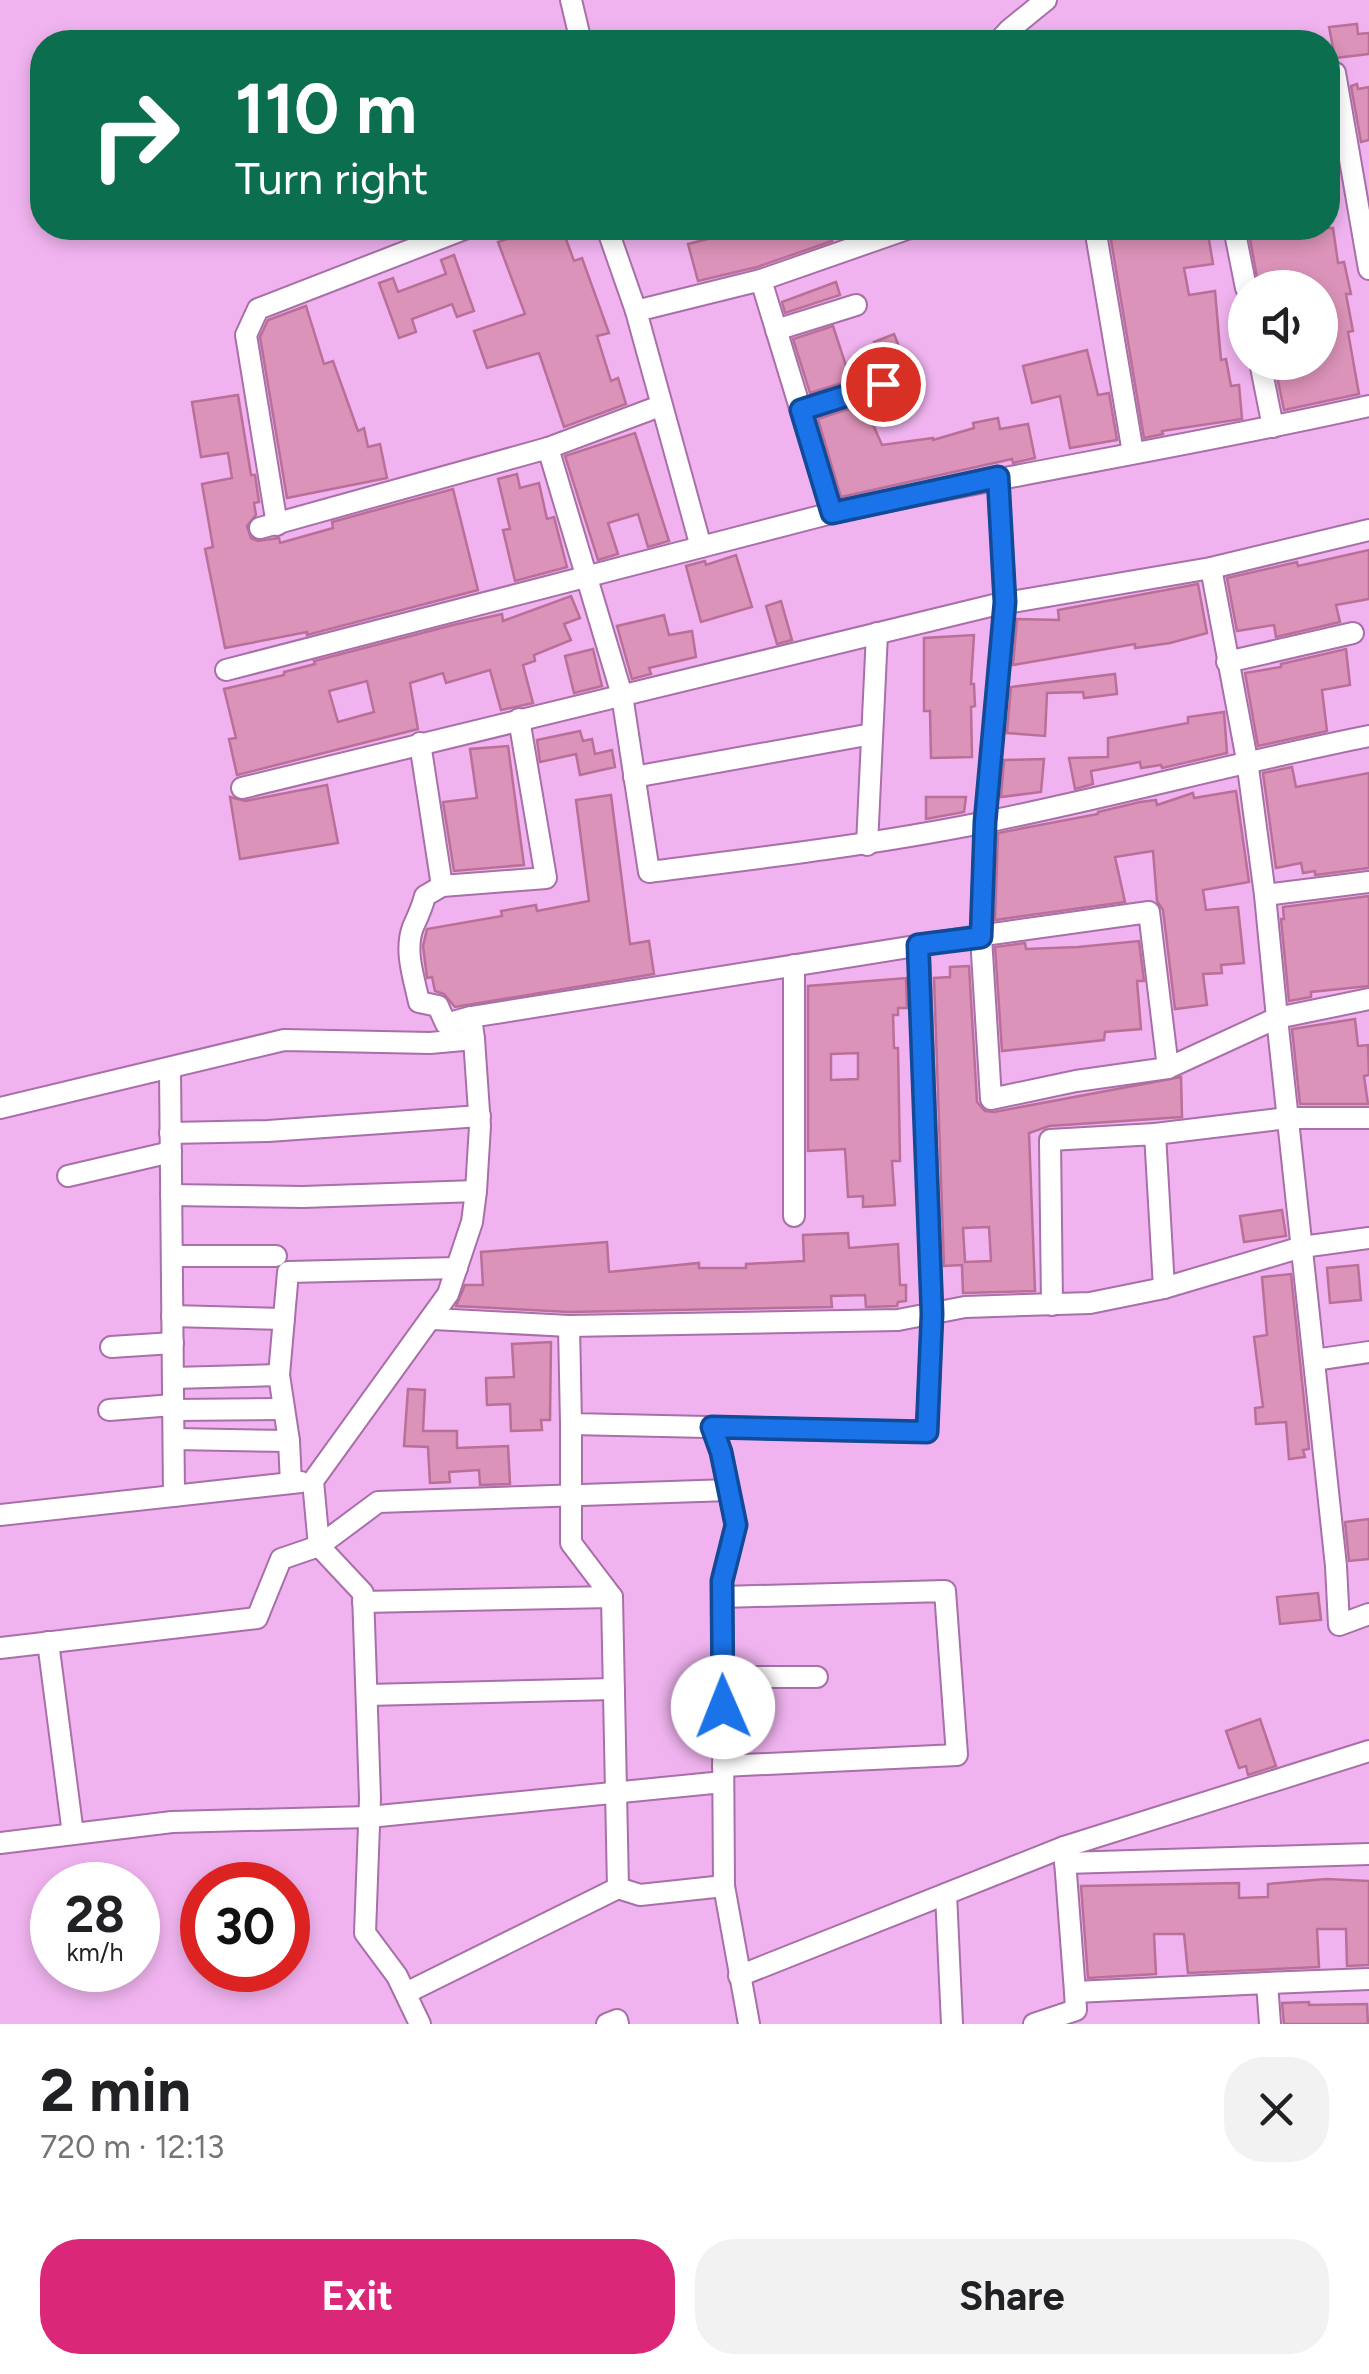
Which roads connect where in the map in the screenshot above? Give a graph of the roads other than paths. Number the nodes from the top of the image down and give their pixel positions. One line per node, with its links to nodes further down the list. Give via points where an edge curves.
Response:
1 (572, 0): 3 (street)
2 (1046, 0): 4 (street)
3 (578, 30)
4 (1008, 30)
5 (1340, 102): 11 (street)
6 (436, 240): 23 (street, via 258,309 246,335 268,527)
7 (611, 240): 15 (street)
8 (851, 240): 13 (street)
9 (1097, 240): 24 (street)
10 (1236, 240): 12 (street)
11 (1369, 268)
12 (1242, 270)
13 (761, 280): 15 (street); 16 (street)
14 (856, 305): 16 (street)
15 (636, 311): 19 (street)
16 (776, 330): 21 (street)
17 (1263, 380): 22 (street)
18 (883, 384): 21 (street)
19 (660, 406): 23 (street); 28 (street)
20 (1369, 406): 22 (street)
21 (801, 410): 26 (street)
22 (1272, 427): 24 (street)
23 (548, 448): 30 (street)
24 (1133, 453): 25 (street)
25 (998, 477): 26 (street); 31 (street)
26 (832, 513): 28 (street)
27 (1369, 530): 29 (street)
28 (701, 547): 30 (street)
29 (1211, 568): 31 (street); 34 (street)
30 (586, 574): 35 (street); 36 (street)
31 (1005, 602): 32 (street); 44 (street)
32 (877, 633): 36 (street); 38 (street)
33 (1352, 633): 34 (street)
34 (1227, 662): 41 (street)
35 (226, 670)
36 (622, 695): 37 (street); 42 (street)
37 (519, 720): 40 (street); 47 (street, via 546,878)
38 (872, 734): 42 (street); 45 (street)
39 (1369, 736): 41 (street)
40 (420, 743): 43 (street); 47 (street)
41 (1247, 760): 44 (street); 48 (street)
42 (634, 777): 45 (street, via 649,872)
43 (242, 788)
44 (985, 822): 45 (street); 49 (street)
45 (866, 845)
46 (1369, 882): 48 (street)
47 (442, 886): 53 (street, via 425,896 413,928 409,954 418,1002 438,1006 446,1024)
48 (1266, 895): 54 (street)
49 (981, 937): 50 (street); 57 (street, via 1149,912); 57 (street, via 991,1099)
50 (918, 945): 51 (street); 75 (street)
51 (794, 965): 53 (street); 67 (street)
52 (1369, 999): 54 (street)
53 (472, 1017): 55 (street)
54 (1277, 1018): 57 (street); 60 (street)
55 (474, 1039): 56 (street, via 284,1040); 59 (street)
56 (170, 1068): 58 (street); 63 (street)
57 (1168, 1068)
58 (0, 1108)
59 (480, 1116): 63 (street); 65 (street)
60 (1287, 1118): 61 (street); 62 (street); 69 (street)
61 (1369, 1118)
62 (1155, 1134): 73 (street); 74 (street, via 1050,1140)
63 (170, 1142): 64 (street); 66 (street)
64 (68, 1176)
65 (476, 1190): 66 (street); 72 (street)
66 (171, 1196): 70 (street)
67 (794, 1216)
68 (1369, 1238): 69 (street)
69 (1302, 1248): 73 (street); 83 (street)
70 (172, 1256): 71 (street); 76 (street)
71 (276, 1256)
72 (457, 1268): 77 (street, via 288,1272); 78 (street)
73 (1164, 1288): 74 (street)
74 (1052, 1304): 75 (street)
75 (932, 1314): 79 (street); 90 (street, via 927,1432)
76 (172, 1316): 77 (street); 80 (street)
77 (284, 1319): 84 (street)
78 (433, 1319): 79 (street); 93 (street)
79 (569, 1326): 89 (street)
80 (172, 1344): 81 (street); 85 (street)
81 (112, 1347)
82 (1369, 1352): 83 (street)
83 (1314, 1360): 103 (street, via 1339,1625)
84 (278, 1374): 85 (street); 87 (street)
85 (173, 1378): 86 (street)
86 (173, 1407): 87 (street); 88 (street); 91 (street)
87 (284, 1409): 92 (street)
88 (109, 1410)
89 (571, 1424): 90 (street); 96 (street)
90 (712, 1427): 95 (street)
91 (174, 1439): 92 (street); 97 (street)
92 (288, 1441): 94 (street)
93 (313, 1481): 94 (street); 99 (street)
94 (291, 1483): 97 (street)
95 (729, 1490): 96 (street); 100 (street, via 736,1525)
96 (571, 1494): 99 (street, via 378,1502); 102 (street, via 571,1542)
97 (174, 1496): 98 (street)
98 (0, 1514)
99 (319, 1546): 101 (street); 104 (street, via 281,1559 257,1618)
100 (722, 1597): 106 (street); 111 (street, via 945,1591 957,1755)
101 (363, 1598): 102 (street); 109 (street)
102 (612, 1598): 108 (street)
103 (1369, 1614)
104 (48, 1642): 105 (street); 114 (street)
105 (0, 1648)
106 (722, 1677): 107 (street); 111 (street)
107 (816, 1677)
108 (614, 1689): 109 (street); 112 (street)
109 (366, 1696): 113 (street)
110 (1369, 1751): 117 (street)
111 (723, 1774): 112 (street); 118 (street)
112 (616, 1794): 113 (street); 119 (street)
113 (370, 1818): 114 (street, via 172,1822); 125 (street, via 365,1933)
114 (74, 1834): 115 (street)
115 (0, 1843)
116 (1369, 1854): 117 (street)
117 (1064, 1855): 120 (street); 124 (street)
118 (724, 1886): 119 (street, via 640,1895); 121 (street)
119 (618, 1888): 125 (street)
120 (946, 1894): 121 (street); 130 (street)
121 (740, 1976): 129 (street)
122 (1369, 1979): 123 (street)
123 (1267, 1983): 124 (street); 132 (street)
124 (1075, 1992): 131 (street, via 1076,2010)
125 (406, 1993): 126 (street)
126 (420, 2024)
127 (607, 2024): 128 (street)
128 (618, 2024)
129 (749, 2024)
130 (952, 2024)
131 (1034, 2024)
132 (1270, 2024)

